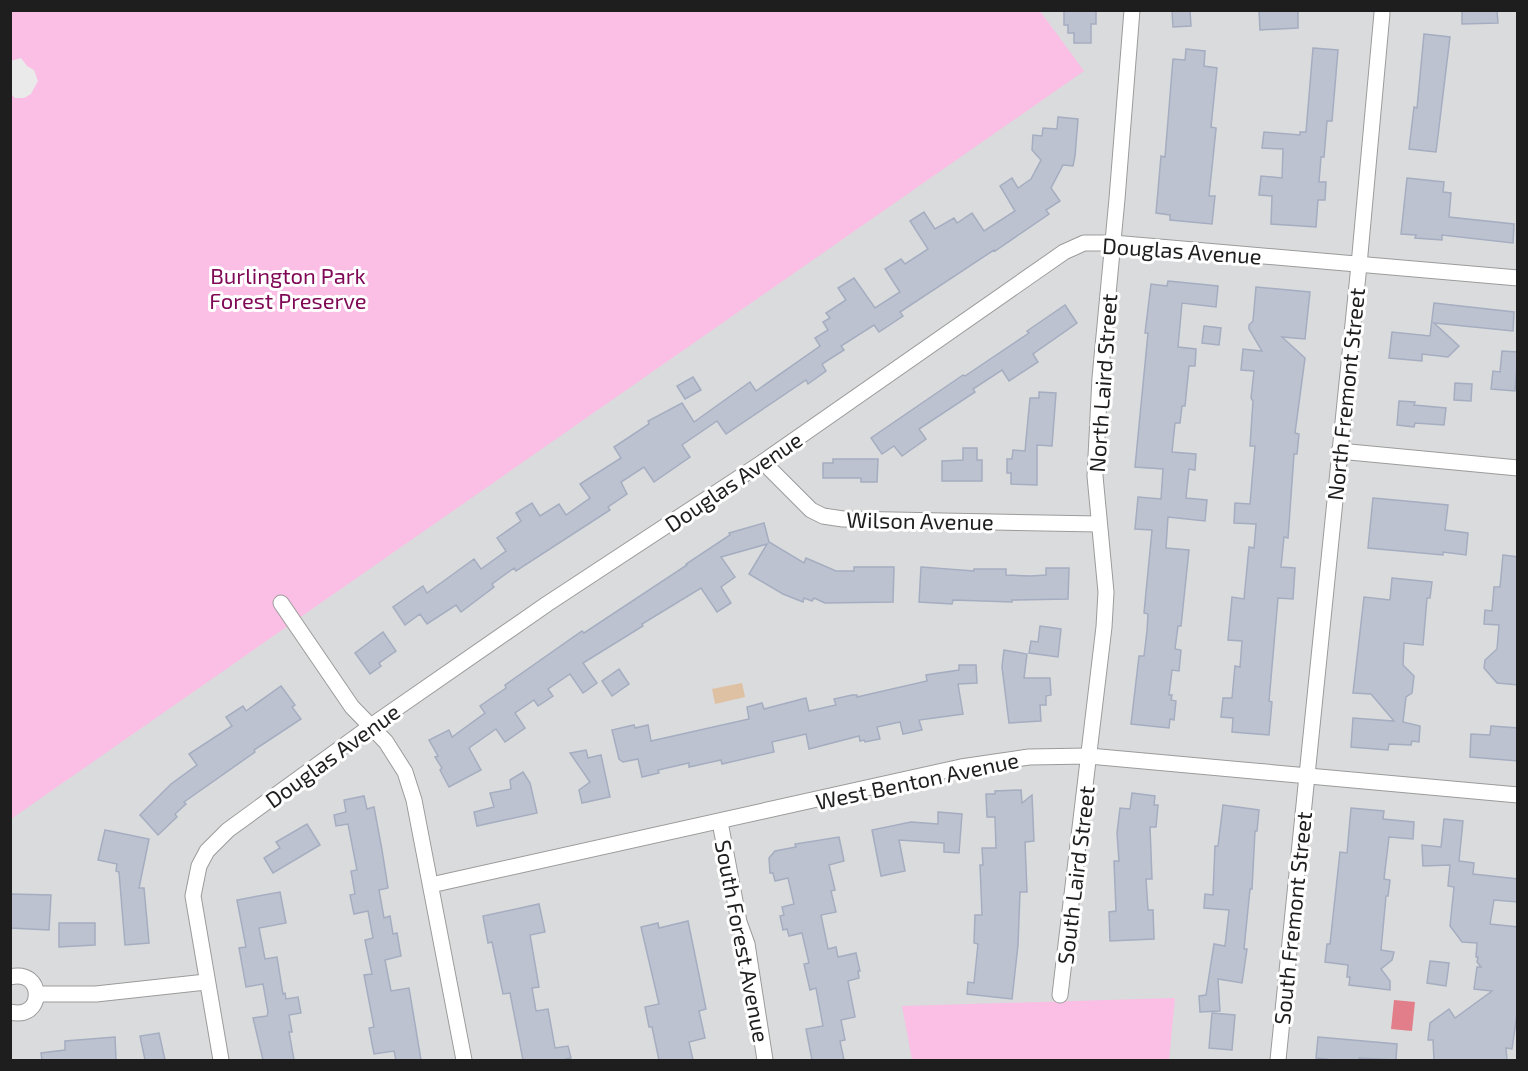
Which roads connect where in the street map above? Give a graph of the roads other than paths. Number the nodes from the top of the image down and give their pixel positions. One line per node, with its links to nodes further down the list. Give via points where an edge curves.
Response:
1 (1132, 10): 3 (street, North Laird Street)
2 (1383, 11): 4 (street, North Fremont Street)
3 (1113, 243): 4 (street, Douglas Avenue); 7 (street, Douglas Avenue, via 1084,243 1064,252); 9 (street, North Laird Street, via 1099,389 1095,476)
4 (1359, 265): 5 (street, Douglas Avenue); 6 (street, North Fremont Street)
5 (1518, 278)
6 (1339, 451): 8 (street); 13 (street, North Fremont Street)
7 (763, 462): 9 (street, Wilson Avenue, via 811,510 823,516); 11 (street, Douglas Avenue)
8 (1518, 468)
9 (1098, 524): 12 (street, North Laird Street, via 1106,592)
10 (281, 603): 11 (street, via 352,707)
11 (371, 726): 16 (street, via 405,772); 18 (street, Douglas Avenue, via 228,830 207,851 199,866 193,896)
12 (1089, 756): 13 (street, West Benton Avenue); 15 (street, West Benton Avenue, via 1029,757 961,767); 20 (street, South Laird Street)
13 (1306, 775): 14 (street, West Benton Avenue); 25 (street, South Fremont Street)
14 (1518, 795)
15 (720, 822): 16 (street, West Benton Avenue); 24 (street, South Forest Avenue, via 739,922 747,944)
16 (431, 885): 23 (street)
17 (10, 977): 19 (street, via 27,977)
18 (206, 982): 19 (street, via 96,994); 22 (street, Douglas Avenue)
19 (37, 994): 21 (street, via 29,1010)
20 (1060, 995)
21 (10, 1012)
22 (220, 1060)
23 (464, 1060)
24 (765, 1060)
25 (1278, 1060)

